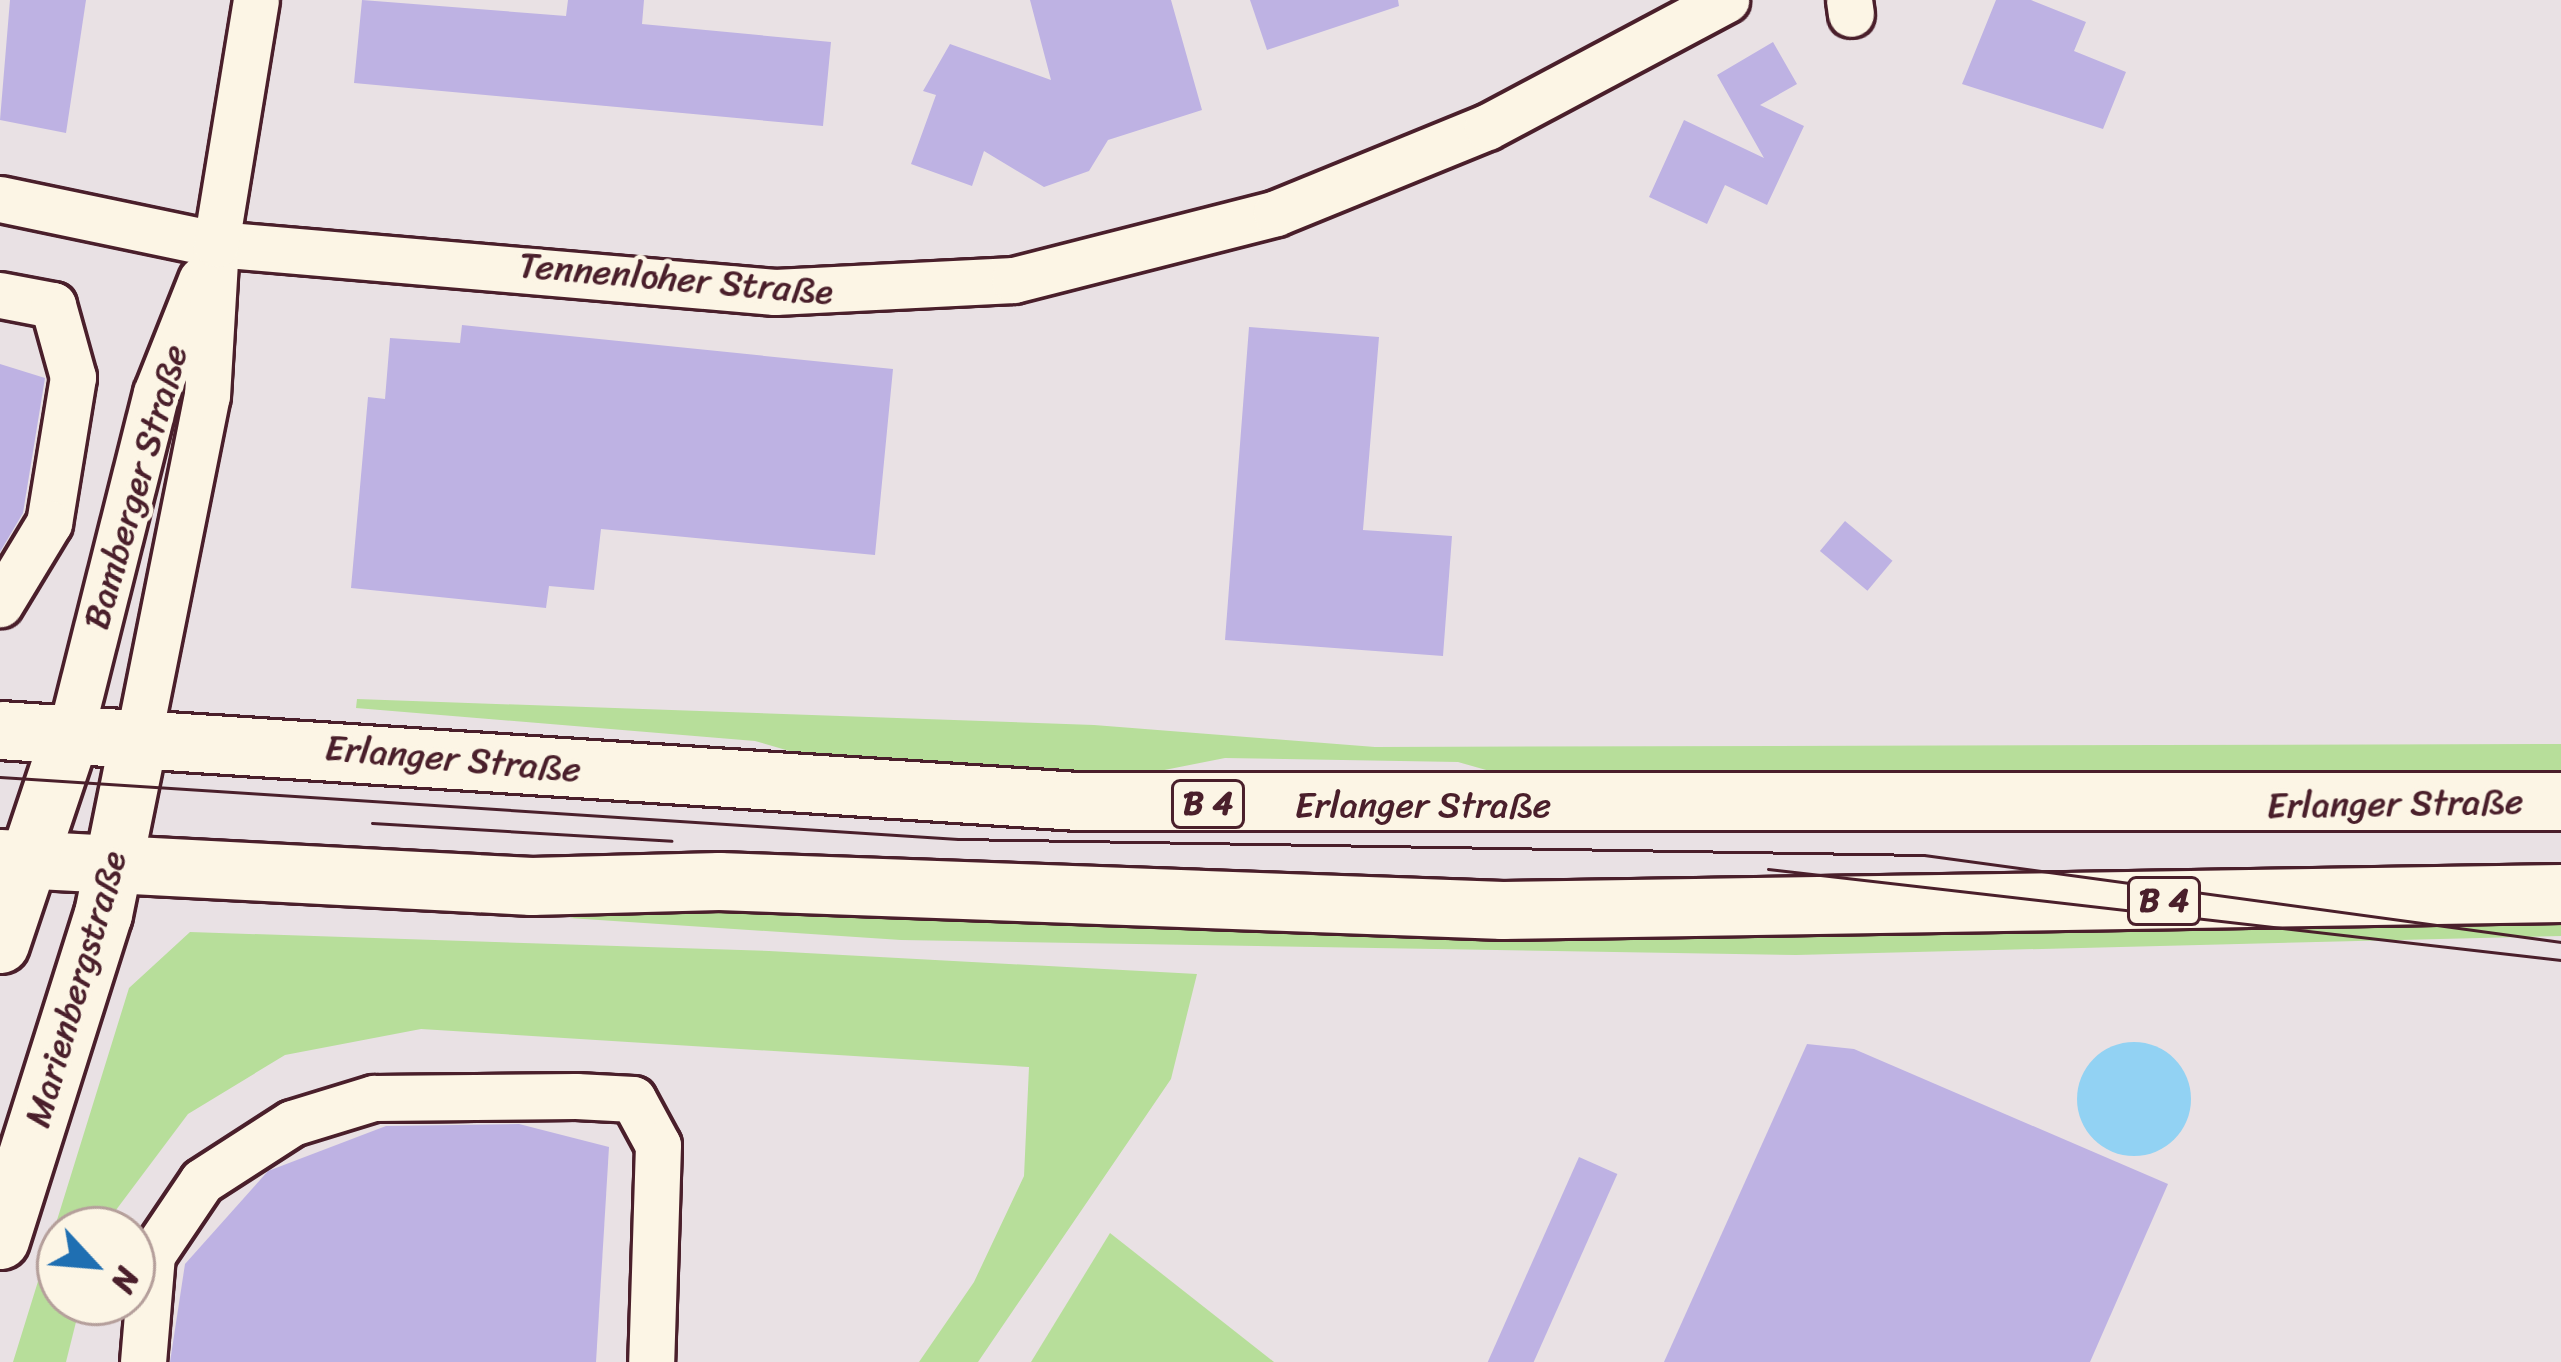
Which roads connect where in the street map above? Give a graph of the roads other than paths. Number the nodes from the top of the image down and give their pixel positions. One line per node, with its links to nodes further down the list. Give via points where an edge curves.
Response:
1 (256, 0): 4 (street, Bamberger Straße)
2 (1726, 0): 4 (street, Tennenloher Straße, via 1487,128 1276,213 1014,280 825,296)
3 (0, 199): 4 (street, Tennenloher Straße)
4 (216, 244): 8 (street, Bamberger Straße, via 156,393); 9 (street, Bamberger Straße, via 207,397)
5 (0, 295): 6 (street, via 53,305 73,377 50,523)
6 (0, 604)
7 (0, 730): 8 (main road, Erlanger Straße / B 4)
8 (70, 735): 9 (main road, Erlanger Straße / B 4); 11 (main road)
9 (139, 735): 10 (main road, Erlanger Straße / B 4, via 1030,800 2021,809); 12 (main road, Marienbergstraße)
10 (2561, 801)
11 (15, 858): 12 (main road, B 4); 14 (main road)
12 (115, 862): 13 (main road, B 4, via 531,886 719,881 1524,910); 15 (main road, Marienbergstraße)
13 (2561, 893)
14 (0, 944)
15 (0, 1240)
16 (143, 1362): 17 (street, via 152,1255 202,1181 292,1123 374,1098 576,1096 633,1099 658,1145)
17 (651, 1362)

